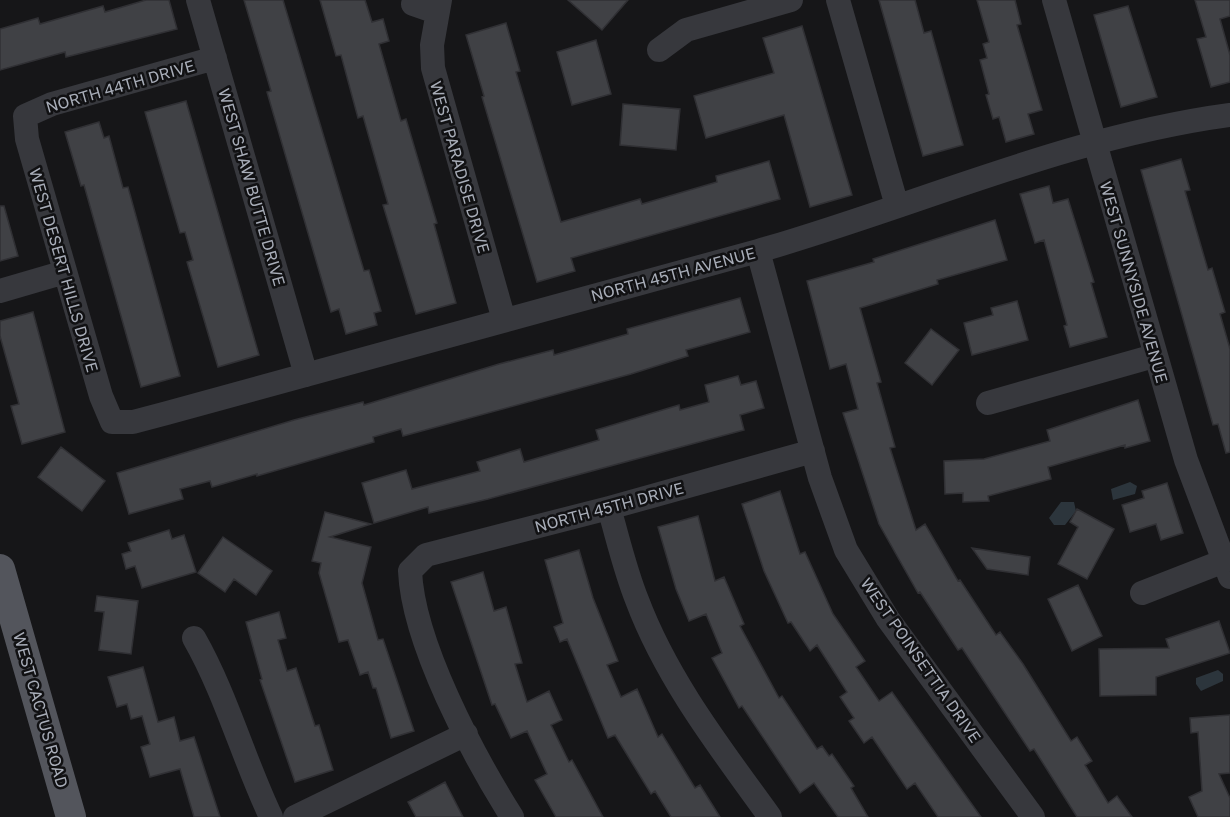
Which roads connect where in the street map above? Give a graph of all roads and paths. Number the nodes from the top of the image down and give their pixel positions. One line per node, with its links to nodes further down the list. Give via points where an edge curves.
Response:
1 (198, 0): 7 (street, WEST SHAW BUTTE DRIVE)
2 (791, 0): 6 (street, via 686,30)
3 (838, 0): 11 (street)
4 (1054, 0): 10 (street, WEST SUNNYSIDE AVENUE)
5 (430, 5): 15 (street, WEST PARADISE DRIVE, via 438,93)
6 (659, 50)
7 (215, 58): 9 (street, NORTH 44TH DRIVE, via 52,104); 17 (street, WEST SHAW BUTTE DRIVE)
8 (1230, 115): 10 (street, NORTH 45TH AVENUE, via 1178,122)
9 (25, 116): 13 (street, WEST DESERT HILLS DRIVE, via 27,139)
10 (1095, 142): 11 (street, NORTH 45TH AVENUE); 16 (street, WEST SUNNYSIDE AVENUE)
11 (897, 206): 12 (street, NORTH 45TH AVENUE)
12 (758, 251): 15 (street, NORTH 45TH AVENUE); 20 (street, WEST POINSETTIA DRIVE)
13 (65, 272): 14 (street); 19 (street, WEST DESERT HILLS DRIVE, via 100,396)
14 (0, 291)
15 (504, 320): 17 (street, NORTH 45TH AVENUE)
16 (1154, 356): 18 (street); 23 (street, WEST SUNNYSIDE AVENUE, via 1186,460)
17 (306, 375): 19 (street, NORTH 45TH AVENUE, via 133,422)
18 (988, 403)
19 (112, 422)
20 (813, 451): 21 (street, NORTH 45TH DRIVE); 32 (street, WEST POINSETTIA DRIVE, via 846,550 864,583)
21 (609, 508): 26 (street, NORTH 45TH DRIVE, via 426,555 410,571 411,597 436,669); 31 (street, via 637,600 662,653 708,731)
22 (0, 569): 27 (main road, WEST CACTUS ROAD)
23 (1227, 569): 24 (street, WEST SUNNYSIDE AVENUE)
24 (1142, 593)
25 (194, 638): 28 (street, via 213,671 248,768)
26 (466, 734): 29 (street); 30 (street)
27 (71, 817)
28 (271, 817)
29 (295, 817)
30 (512, 817)
31 (770, 817)
32 (1033, 817)

